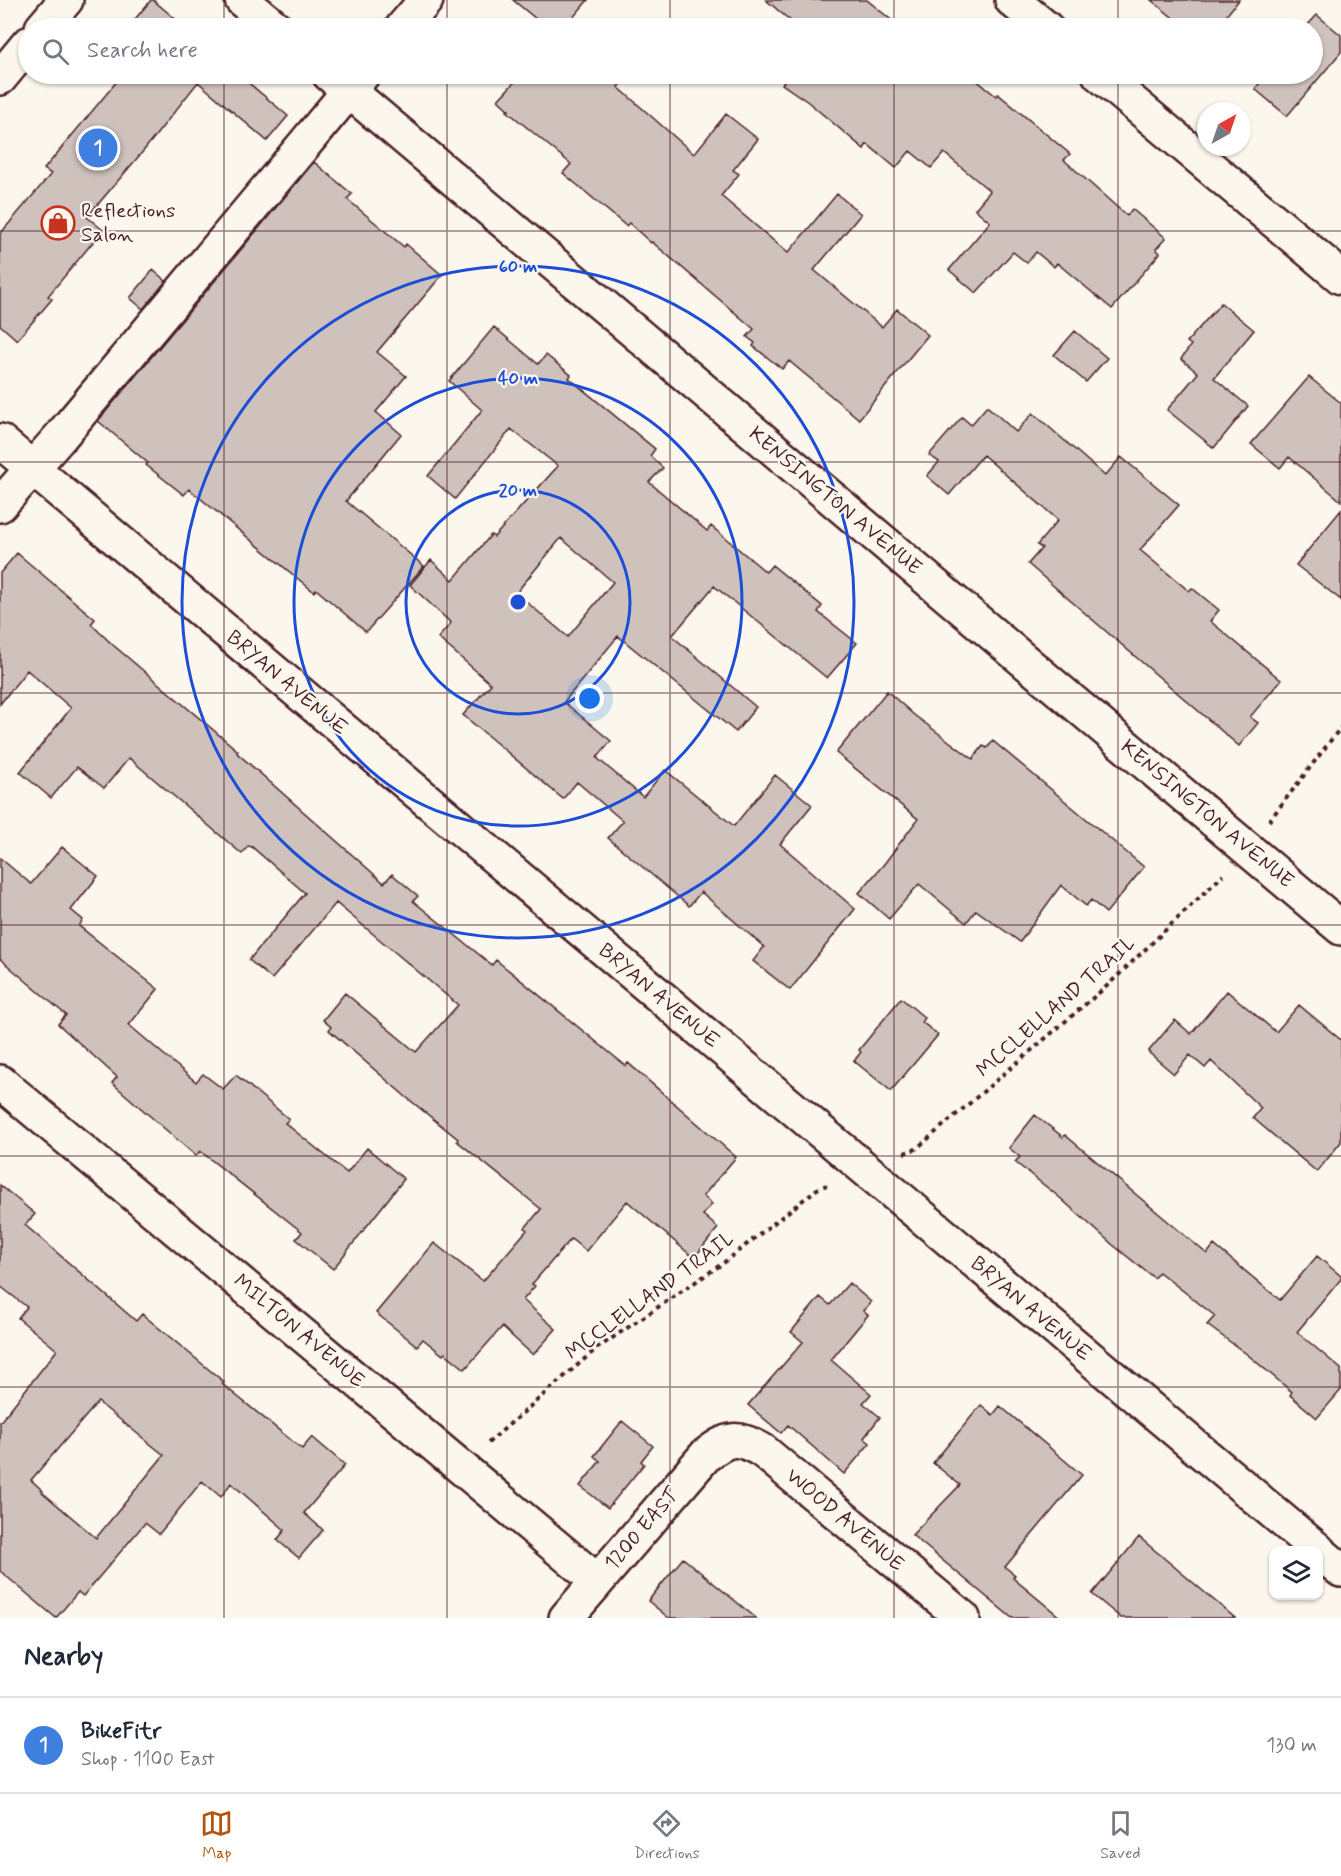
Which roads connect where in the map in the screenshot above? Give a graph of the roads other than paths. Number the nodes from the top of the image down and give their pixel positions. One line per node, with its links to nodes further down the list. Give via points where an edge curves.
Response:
1 (66, 0): 5 (street)
2 (242, 0): 6 (street)
3 (426, 0): 7 (street)
4 (1012, 0): 8 (street)
5 (51, 18)
6 (264, 18)
7 (411, 18)
8 (1034, 18)
9 (18, 56): 10 (street)
10 (0, 78)
11 (343, 84): 16 (street)
12 (353, 84): 18 (street, KENSINGTON AVENUE)
13 (1111, 84): 14 (street)
14 (1341, 277)
15 (0, 441): 16 (street, BRYAN AVENUE)
16 (32, 468): 17 (street); 21 (street, BRYAN AVENUE)
17 (0, 505)
18 (1341, 928)
19 (0, 1082): 24 (street, MILTON AVENUE)
20 (720, 1444): 24 (street, 1200 EAST, via 705,1455); 26 (street, WOOD AVENUE, via 733,1439 763,1451)
21 (1312, 1546)
22 (1323, 1555): 23 (street, BRYAN AVENUE)
23 (1341, 1570)
24 (597, 1581): 25 (street, 1200 EAST)
25 (566, 1618)
26 (963, 1618)

